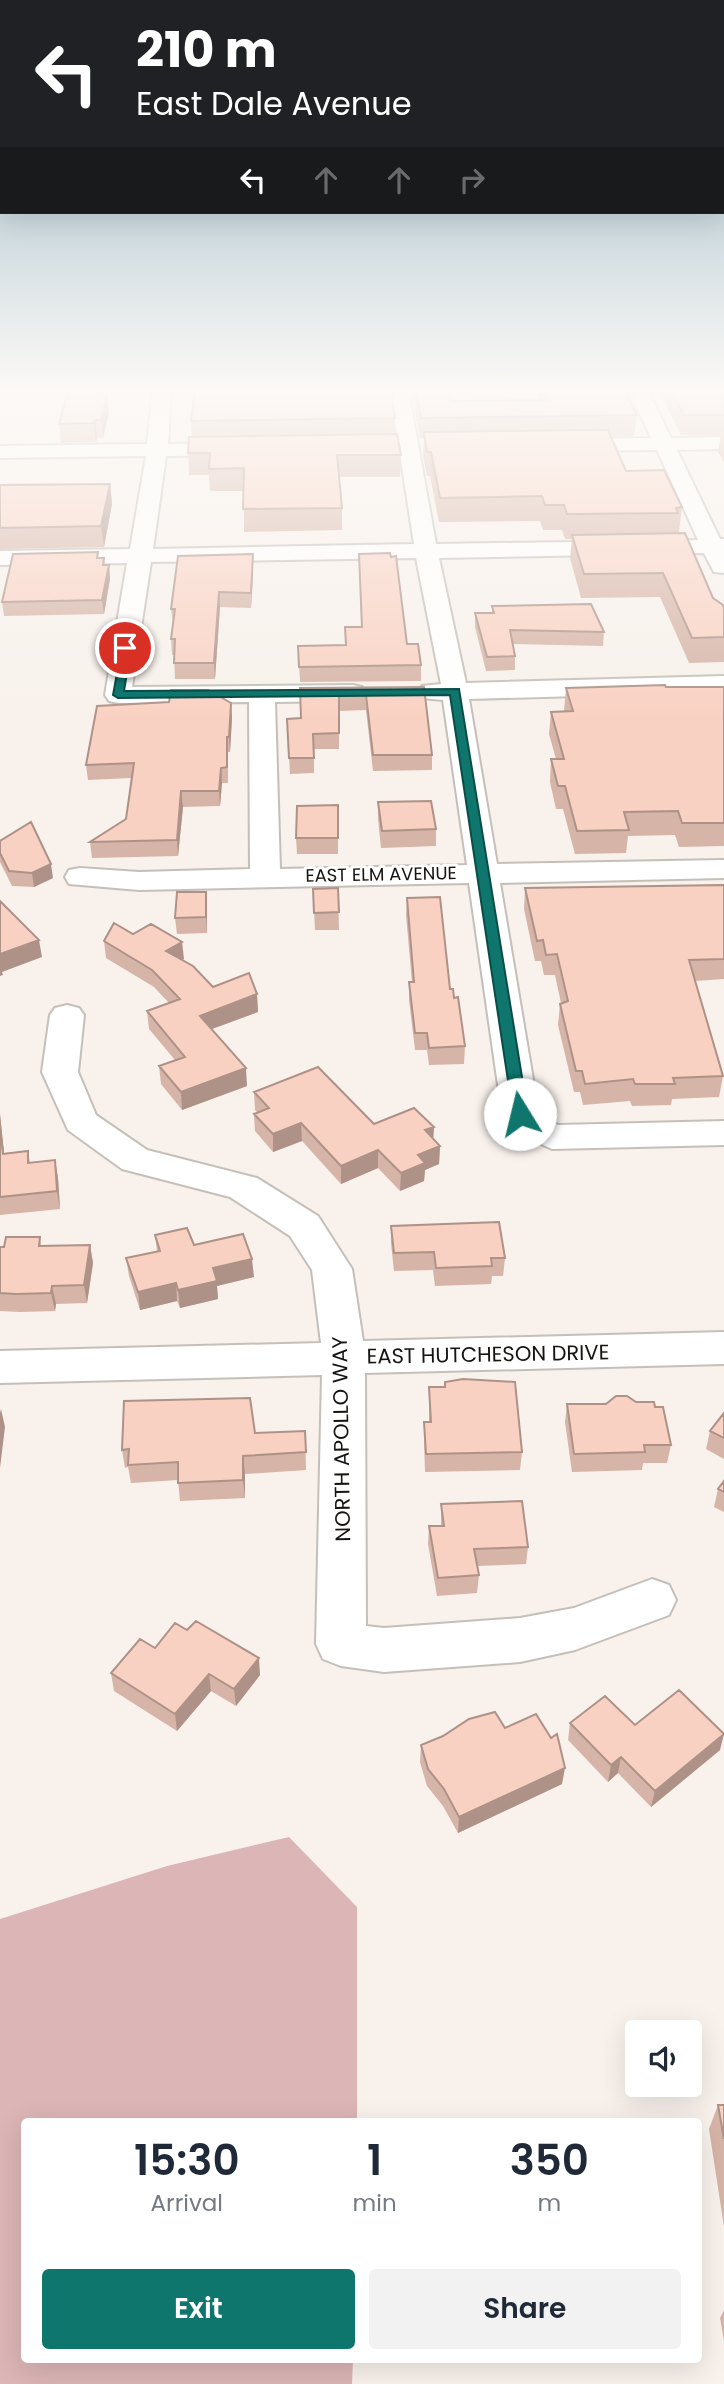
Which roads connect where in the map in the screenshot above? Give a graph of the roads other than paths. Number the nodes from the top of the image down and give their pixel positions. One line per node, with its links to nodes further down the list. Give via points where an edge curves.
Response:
1 (148, 500): 6 (street)
2 (414, 500): 5 (street)
3 (693, 500): 4 (street)
4 (718, 546): 5 (street); 8 (street)
5 (426, 551): 6 (street); 10 (street)
6 (139, 555): 7 (street); 13 (street, via 118,695)
7 (0, 558)
8 (724, 570)
9 (724, 684): 10 (street)
10 (455, 691): 11 (street); 15 (street)
11 (402, 692)
12 (375, 693): 13 (street)
13 (262, 694): 16 (street)
14 (724, 869): 15 (street, EAST ELM AVENUE)
15 (483, 873): 16 (street, EAST ELM AVENUE); 19 (street, via 525,1123 552,1137)
16 (265, 876): 17 (street, EAST ELM AVENUE, via 139,881)
17 (80, 877)
18 (67, 1015): 21 (street, NORTH APOLLO WAY, via 60,1072 81,1122 135,1160 243,1187 304,1226 332,1269)
19 (724, 1133)
20 (724, 1348): 21 (street, EAST HUTCHESON DRIVE)
21 (344, 1357): 22 (street, EAST HUTCHESON DRIVE); 23 (street, NORTH APOLLO WAY, via 341,1644 384,1650 520,1640 575,1629)
22 (0, 1367)
23 (652, 1600)

